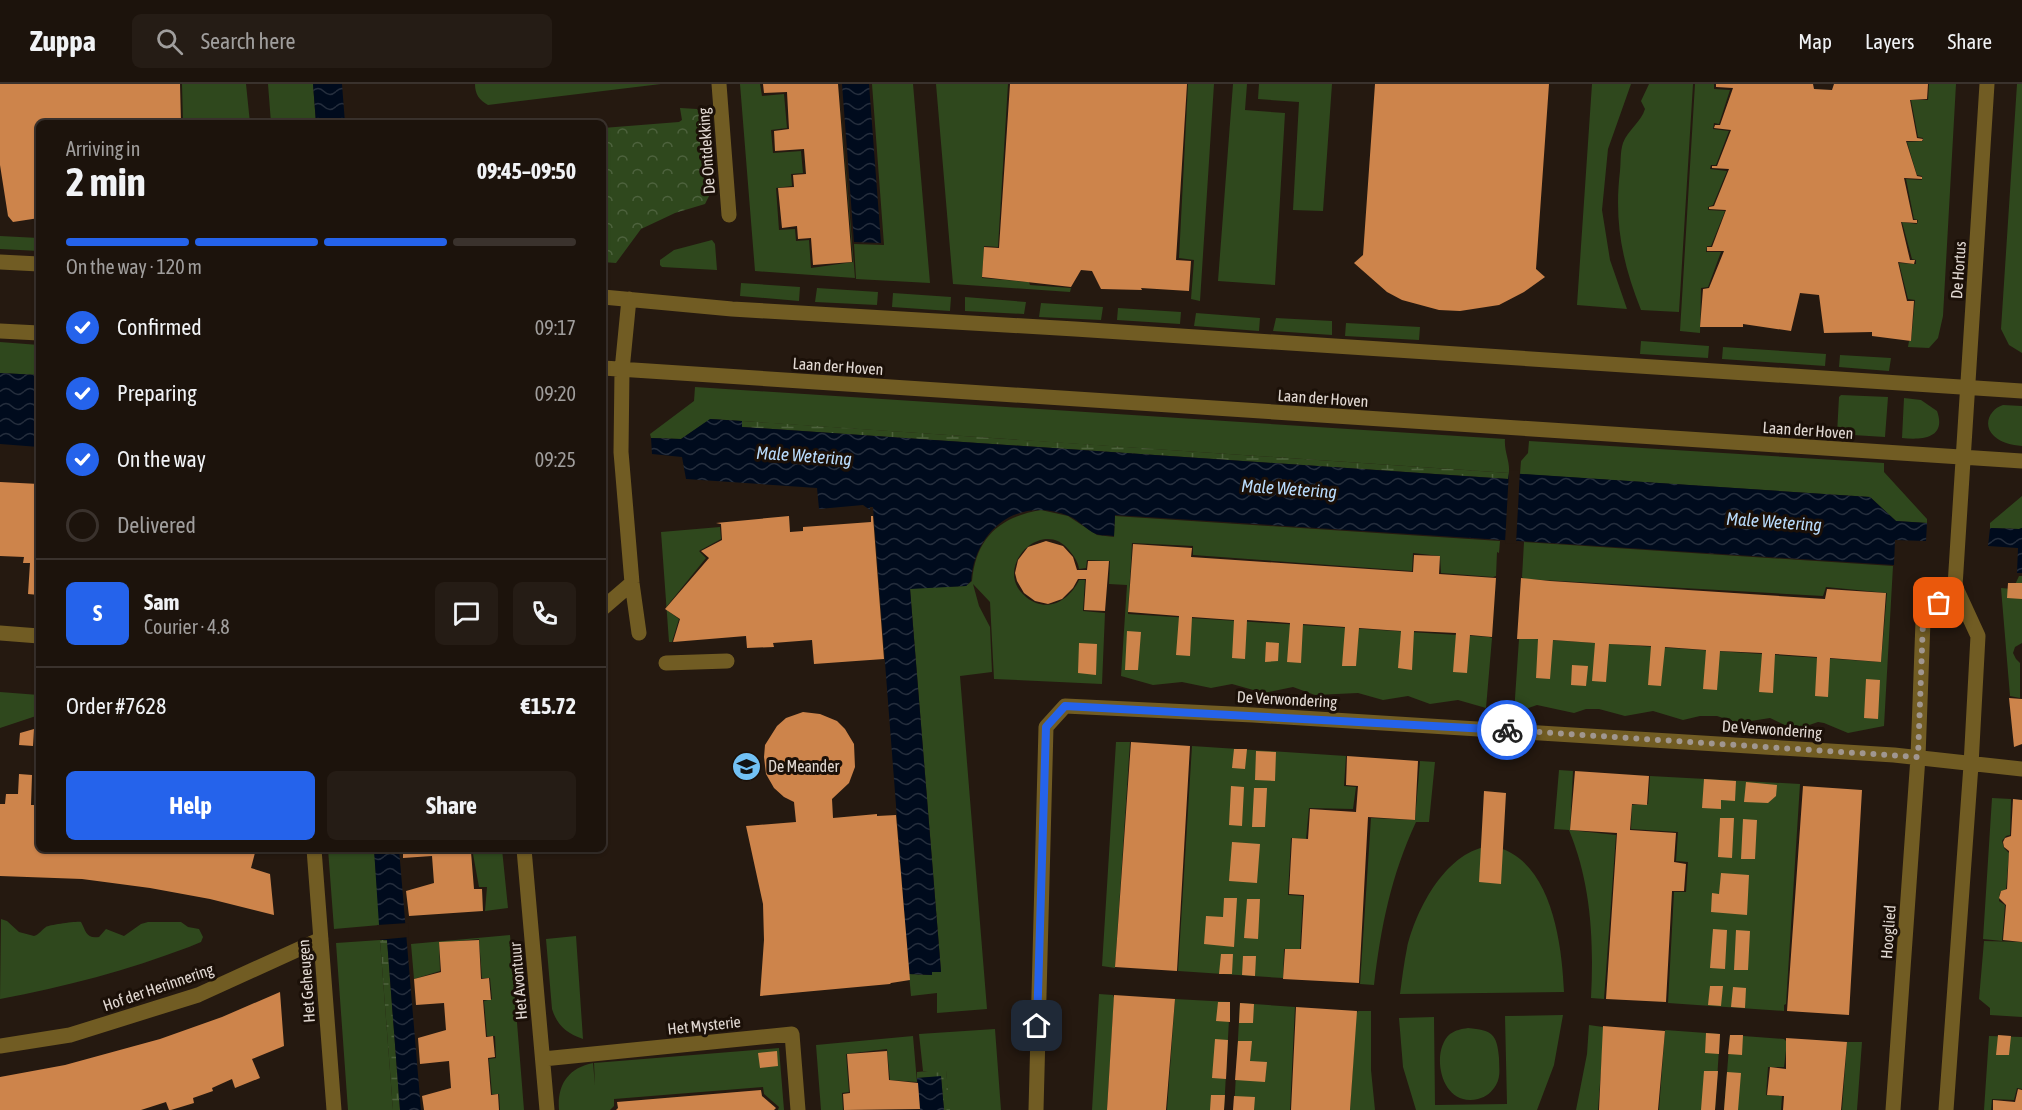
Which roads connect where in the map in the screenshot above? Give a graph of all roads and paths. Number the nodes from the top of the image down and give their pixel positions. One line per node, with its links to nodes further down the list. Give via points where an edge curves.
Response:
1 (719, 84): 3 (street, De Ontdekking)
2 (1987, 84): 12 (street, De Hortus)
3 (729, 215)
4 (0, 262): 5 (street)
5 (36, 264)
6 (606, 297): 7 (street)
7 (629, 299): 11 (street); 12 (street, via 732,309)
8 (0, 331): 9 (street)
9 (36, 333)
10 (606, 368): 11 (street, Laan der Hoven)
11 (622, 370): 14 (street, Laan der Hoven); 16 (street, via 621,452)
12 (1969, 387): 13 (street); 14 (street, De Hortus)
13 (2022, 391)
14 (1965, 458): 15 (street, Laan der Hoven); 17 (street)
15 (2022, 461)
16 (632, 583): 18 (street); 20 (street)
17 (1955, 586): 24 (street, Hooglied, via 1923,621); 25 (street, via 1978,636)
18 (606, 605)
19 (0, 633): 21 (street)
20 (639, 633)
21 (36, 636)
22 (728, 661): 23 (street)
23 (666, 663)
24 (1918, 757): 25 (street); 35 (street, De Verwondering, via 1065,706 1046,727); 36 (street, Hooglied)
25 (1971, 765): 26 (street); 37 (street)
26 (2022, 769)
27 (314, 852): 29 (street, Het Geheugen)
28 (525, 852): 31 (street, Het Avontuur)
29 (321, 939): 30 (street, Hof der Herinnering, via 198,995 70,1035); 32 (street, Het Geheugen)
30 (0, 1046)
31 (543, 1059): 33 (street, Het Avontuur); 34 (street, Het Mysterie, via 792,1034)
32 (334, 1110)
33 (547, 1110)
34 (798, 1110)
35 (1036, 1110)
36 (1893, 1110)
37 (1946, 1110)

